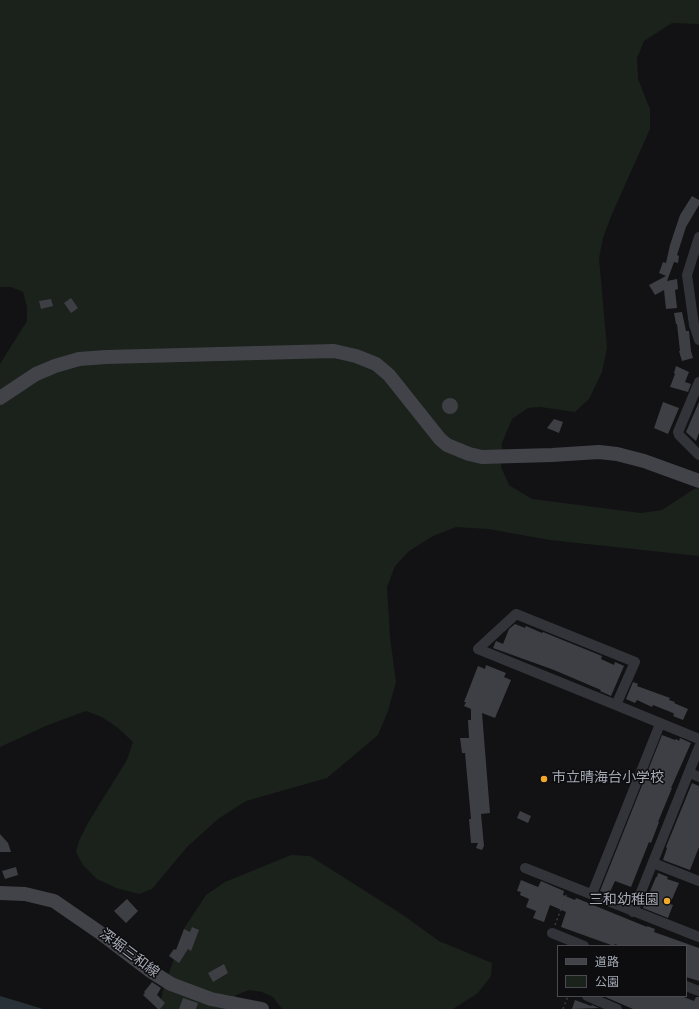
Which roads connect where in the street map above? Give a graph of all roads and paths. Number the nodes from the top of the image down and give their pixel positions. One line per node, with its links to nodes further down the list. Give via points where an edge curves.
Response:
1 (699, 237): 2 (street)
2 (695, 260): 3 (street, via 687,276 694,325)
3 (699, 340)
4 (699, 382): 6 (street, via 678,432)
5 (0, 398): 7 (street, via 36,374 79,360 106,357 334,351 376,364 389,375 440,439 447,445 469,454 482,457 599,452 617,454)
6 (699, 455)
7 (699, 481)
8 (616, 705): 8 (street, via 635,662 631,660 516,614 478,649); 9 (street)
9 (660, 724): 10 (street); 18 (street)
10 (699, 739)
11 (699, 747): 12 (street)
12 (694, 775): 13 (street)
13 (652, 863): 15 (street); 19 (street)
14 (526, 868): 16 (street)
15 (698, 878)
16 (570, 886): 18 (street); 20 (path)
17 (0, 893): 27 (street, 深堀三和線, via 25,894 54,901 171,984 211,999)
18 (592, 894): 19 (street)
19 (633, 912): 21 (street)
20 (552, 933): 22 (street)
21 (699, 938)
22 (582, 945)
23 (687, 986): 24 (street)
24 (699, 991)
25 (568, 997): 28 (path)
26 (589, 997): 29 (street)
27 (262, 1009)
28 (563, 1009)
29 (617, 1009)

